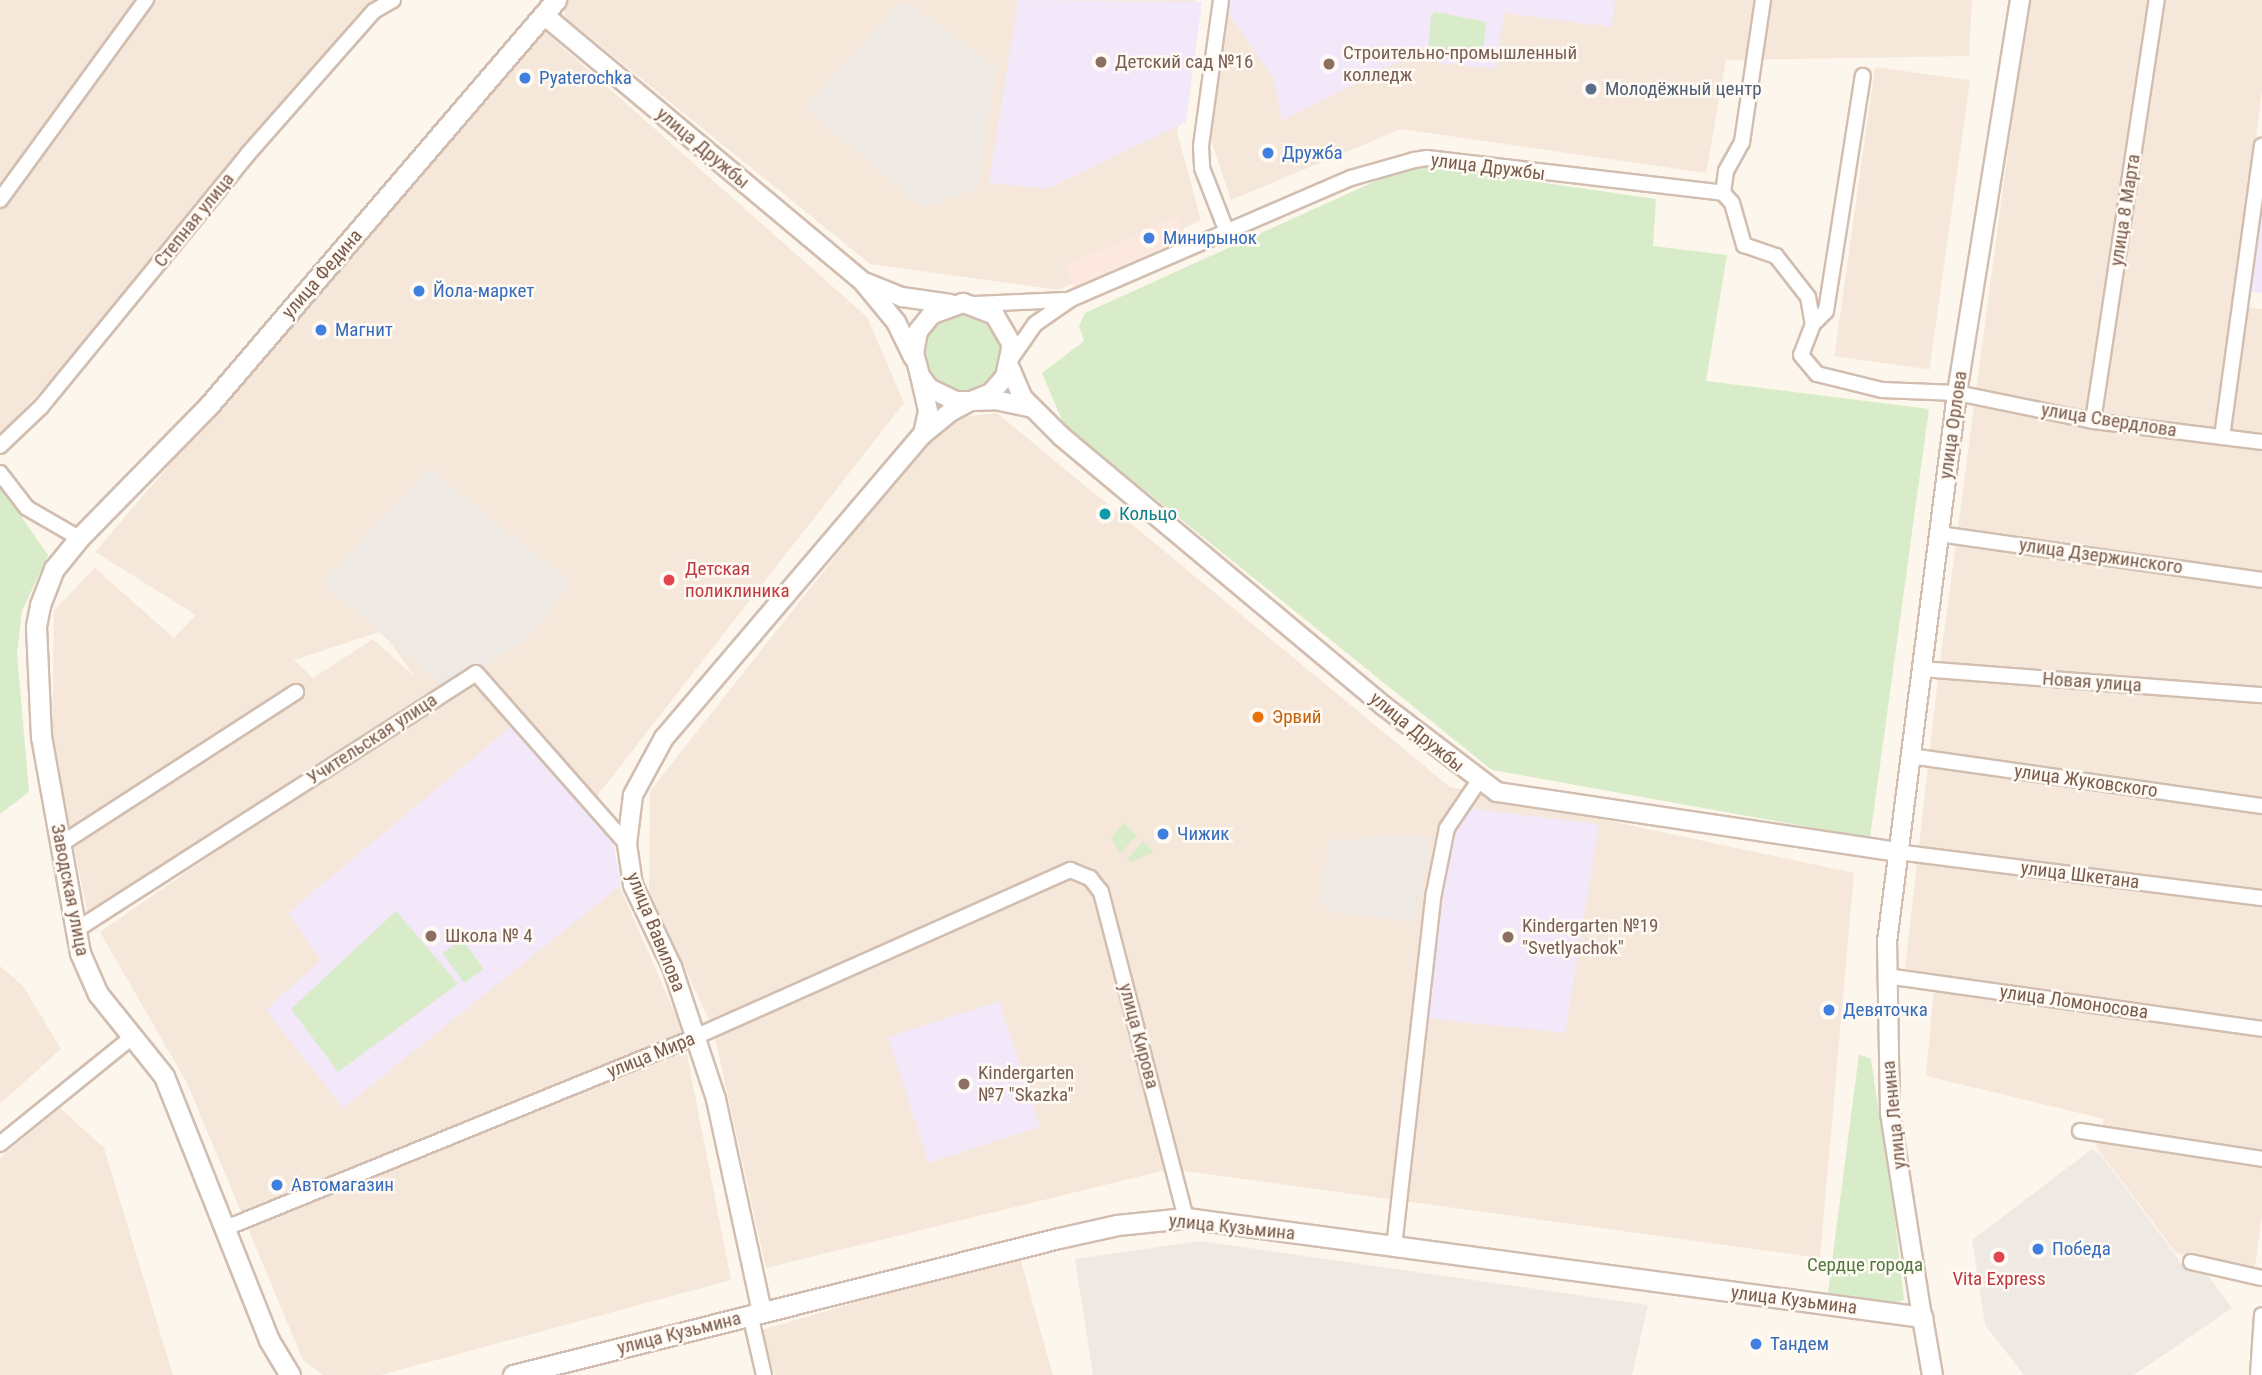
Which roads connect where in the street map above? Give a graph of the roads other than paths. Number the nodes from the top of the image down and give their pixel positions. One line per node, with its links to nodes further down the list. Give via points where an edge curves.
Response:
1 (146, 0): 11 (street)
2 (393, 0): 27 (street, Степная улица, via 374,11 247,155 41,407)
3 (1221, 0): 12 (street, via 1201,146 1202,168)
4 (1763, 0): 10 (street, via 1742,142 1726,171)
5 (2020, 0): 20 (street, улица Орлова)
6 (2157, 0): 23 (street, улица 8 Марта)
7 (550, 7): 13 (street, улица Дружбы); 30 (main road, улица Федина, via 210,404)
8 (1863, 76): 17 (street, via 1826,311)
9 (2262, 146): 25 (street)
10 (1723, 193): 12 (street, улица Дружбы, via 1427,158 1351,178); 17 (street, via 1732,203 1744,245 1776,256 1786,266 1808,297)
11 (0, 200)
12 (1227, 232): 14 (street, улица Дружбы)
13 (863, 282): 15 (street, via 902,297); 19 (street, via 896,321)
14 (1071, 299): 16 (street, via 1030,305); 18 (street, via 1035,324)
15 (952, 304): 16 (street); 19 (street, via 932,314 918,331)
16 (974, 304): 18 (street, via 1003,323)
17 (1813, 324): 20 (street, улица Свердлова, via 1801,355 1817,374 1882,390)
18 (1011, 362): 21 (street, via 999,386); 22 (street)
19 (918, 370): 21 (street, via 942,397); 24 (street, via 928,411)
20 (1957, 393): 23 (street, улица Свердлова); 29 (street, улица Орлова)
21 (971, 401): 22 (street); 24 (street, улица Вавилова)
22 (1029, 407): 36 (street, улица Дружбы)
23 (2093, 421): 25 (street, улица Свердлова)
24 (922, 435): 39 (street, улица Вавилова, via 664,738 633,795)
25 (2222, 436): 26 (street, улица Свердлова)
26 (2262, 442)
27 (0, 446)
28 (0, 473): 30 (street, via 27,508)
29 (1939, 534): 31 (street, улица Дзержинского); 32 (street, улица Орлова)
30 (79, 538): 38 (main road, Заводская улица, via 51,576 36,626 41,737)
31 (2262, 580)
32 (1922, 669): 34 (street, Новая улица); 35 (street, улица Орлова)
33 (296, 692): 38 (street)
34 (2262, 695)
35 (1910, 756): 37 (street, улица Жуковского); 40 (street, улица Орлова)
36 (1478, 782): 40 (street, улица Дружбы, via 1519,798); 53 (street, via 1447,828 1434,893)
37 (2262, 806)
38 (61, 844): 43 (main road, Заводская улица)
39 (628, 844): 43 (street, Учительская улица, via 476,673); 47 (street, улица Вавилова, via 633,885 672,967)
40 (1897, 852): 42 (street, улица Шкетана); 44 (street, улица Ленина)
41 (1070, 870): 47 (street, улица Мира); 51 (street, улица Кирова, via 1090,878 1101,892)
42 (2262, 898)
43 (76, 930): 46 (main road, Заводская улица, via 91,982)
44 (1886, 976): 45 (street, улица Ломоносова); 58 (street, улица Ленина, via 1890,1112)
45 (2262, 1029)
46 (132, 1037): 49 (street); 52 (main road, Заводская улица, via 164,1076)
47 (695, 1037): 52 (street, улица Мира); 56 (street, улица Вавилова, via 716,1099)
48 (2080, 1131): 50 (street)
49 (0, 1144)
50 (2262, 1159)
51 (1186, 1219): 53 (main road, улица Кузьмина); 56 (main road, улица Кузьмина, via 1116,1225)
52 (226, 1228): 59 (main road, Заводская улица)
53 (1394, 1247): 58 (main road, улица Кузьмина)
54 (2191, 1262): 55 (street)
55 (2262, 1278)
56 (756, 1313): 60 (main road, улица Кузьмина); 61 (street, улица Вавилова)
57 (2262, 1315): 63 (street)
58 (1922, 1317): 62 (main road, улица Ленина)
59 (284, 1374)
60 (513, 1375)
61 (764, 1375)
62 (1933, 1375)
63 (2258, 1375)

